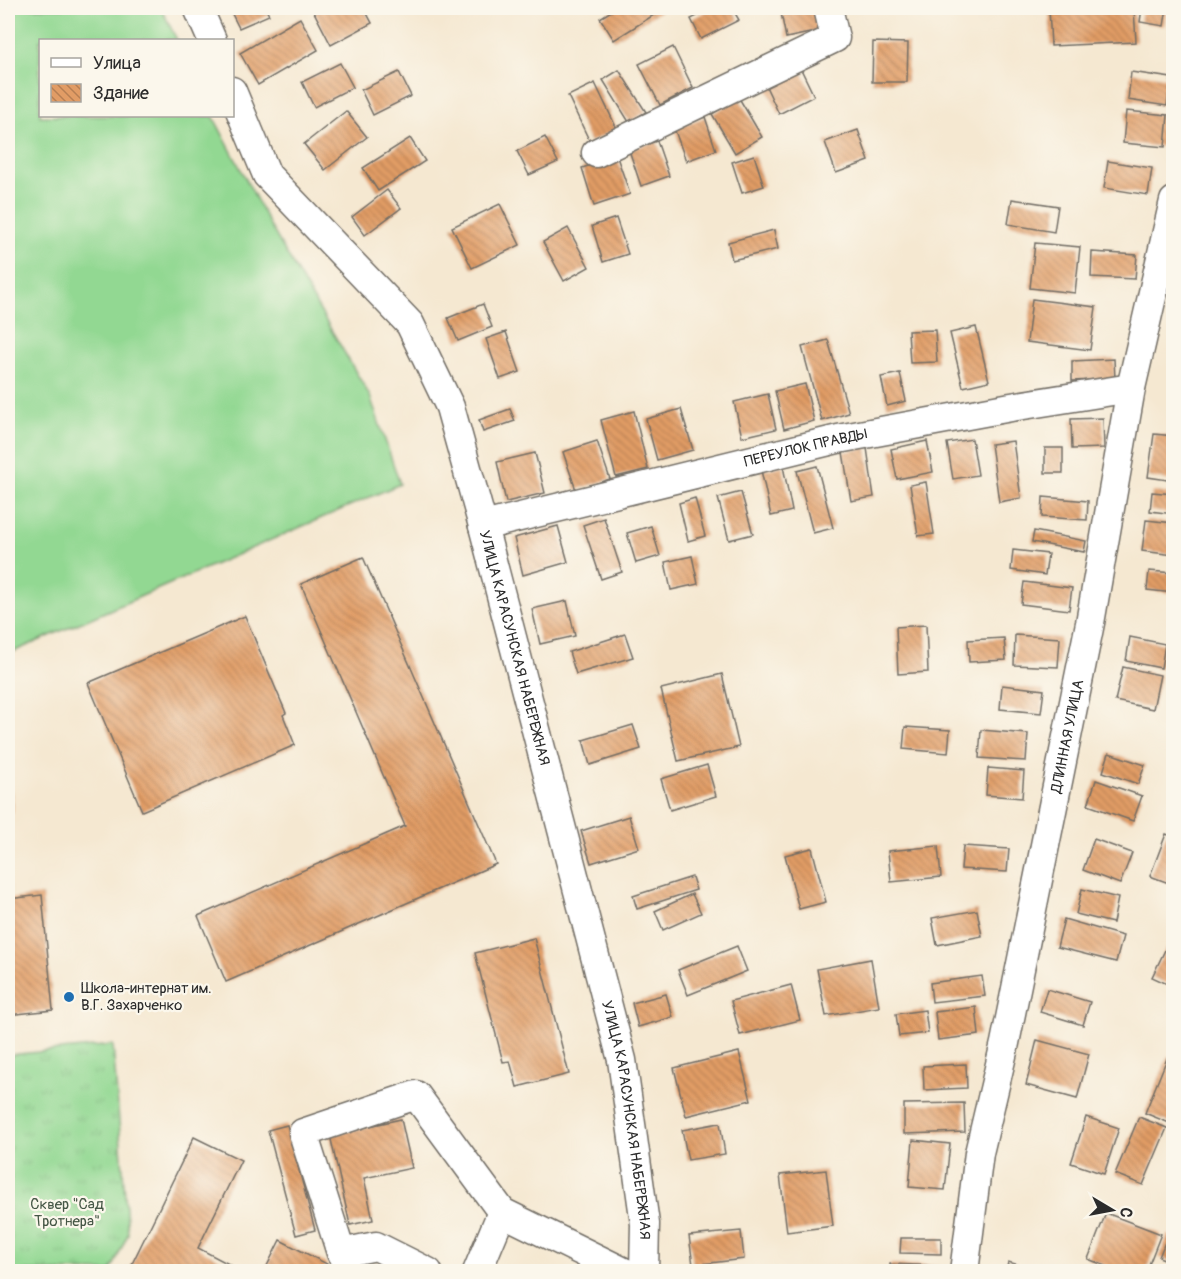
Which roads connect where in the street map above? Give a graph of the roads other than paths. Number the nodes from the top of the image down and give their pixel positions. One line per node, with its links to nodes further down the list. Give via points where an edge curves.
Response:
1 (198, 8): 3 (street)
2 (828, 8): 5 (street, via 835,38)
3 (212, 39)
4 (234, 96): 8 (street, УЛИЦА КАРАСУНСКАЯ НАБЕРЕЖНАЯ, via 267,175 410,324 450,407)
5 (596, 153)
6 (1173, 201): 7 (street, ДЛИННАЯ УЛИЦА)
7 (1131, 388): 8 (street, ПЕРЕУЛОК ПРАВДЫ, via 838,439); 15 (street, ДЛИННАЯ УЛИЦА, via 1088,635 979,1153)
8 (483, 526): 14 (street, УЛИЦА КАРАСУНСКАЯ НАБЕРЕЖНАЯ, via 622,1060 645,1224)
9 (502, 1212): 10 (street, via 416,1095 303,1133); 12 (street); 13 (street)
10 (337, 1263): 11 (street, via 375,1246)
11 (428, 1272)
12 (477, 1272)
13 (624, 1272)
14 (644, 1272)
15 (964, 1272)

